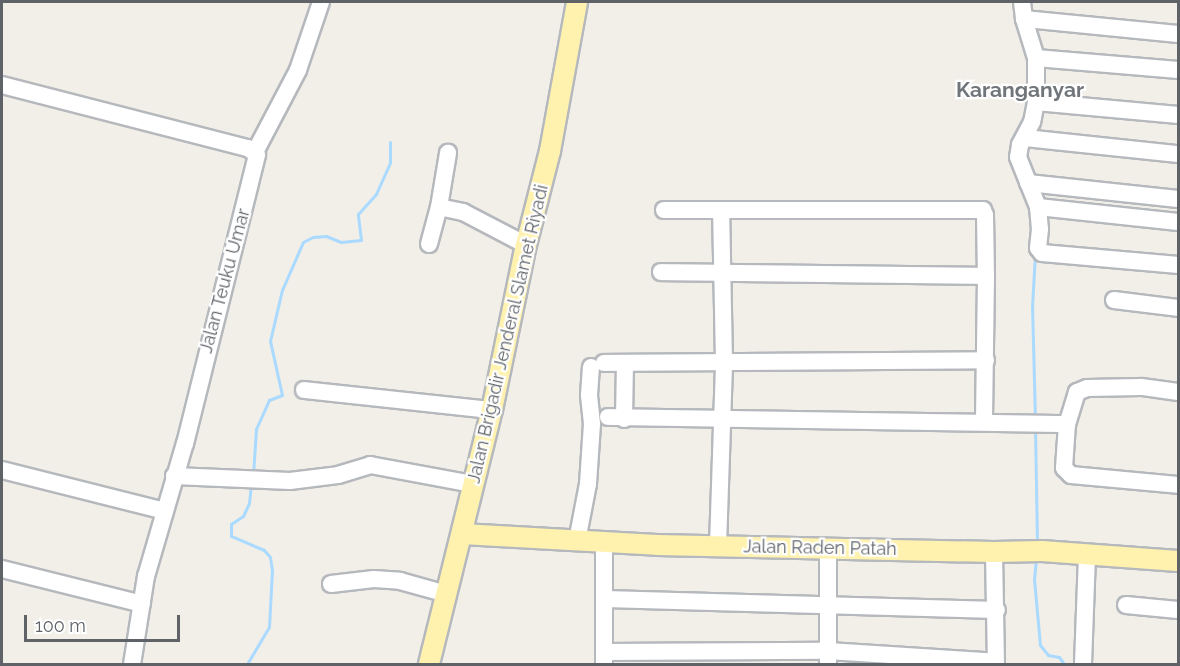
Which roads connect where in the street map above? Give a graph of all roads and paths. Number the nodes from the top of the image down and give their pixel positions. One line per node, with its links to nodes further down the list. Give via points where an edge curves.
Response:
1 (321, 2): 12 (street, via 298,70)
2 (577, 2): 23 (main road, Jalan Brigadir Jenderal Slamet Riyadi, via 550,151)
3 (1022, 2): 4 (street)
4 (1024, 19): 5 (street); 6 (street)
5 (1179, 34)
6 (1036, 58): 7 (street); 9 (street)
7 (1179, 70)
8 (2, 85): 12 (street)
9 (1036, 102): 10 (street); 11 (street)
10 (1179, 115)
11 (1025, 138): 14 (street); 15 (street, via 1018,157)
12 (255, 152): 40 (street, Jalan Teuku Umar, via 257,159)
13 (448, 153): 17 (street)
14 (1179, 154)
15 (1028, 183): 16 (street); 18 (street)
16 (1179, 199)
17 (440, 207): 22 (street); 23 (street, via 471,216)
18 (1038, 207): 21 (street); 24 (street, via 1038,248 1042,253)
19 (664, 210): 20 (street)
20 (721, 211): 26 (street); 27 (street, via 981,209 985,214)
21 (1179, 222)
22 (429, 244)
23 (526, 244): 35 (main road, Jalan Brigadir Jenderal Slamet Riyadi)
24 (1179, 265)
25 (661, 272): 26 (street)
26 (724, 273): 27 (street); 31 (street)
27 (986, 276): 30 (street)
28 (1114, 300): 29 (street)
29 (1179, 308)
30 (986, 360): 31 (street); 37 (street)
31 (724, 362): 32 (street); 36 (street)
32 (625, 363): 36 (street, via 616,418); 45 (street, via 597,365 589,395 592,423 588,484)
33 (304, 390): 35 (street)
34 (1179, 392): 38 (street, via 1141,387 1082,389 1074,396)
35 (492, 411): 41 (main road, Jalan Brigadir Jenderal Slamet Riyadi)
36 (723, 421): 37 (street); 47 (street)
37 (984, 422): 38 (street)
38 (1067, 424): 42 (street, via 1064,468 1068,474)
39 (2, 470): 43 (street)
40 (174, 476): 41 (street, via 290,481 370,465); 43 (street, Jalan Teuku Umar)
41 (473, 484): 44 (main road, Jalan Brigadir Jenderal Slamet Riyadi)
42 (1179, 485)
43 (165, 511): 56 (street, Jalan Teuku Umar)
44 (462, 534): 45 (main road, Jalan Raden Patah); 54 (main road, Jalan Brigadir Jenderal Slamet Riyadi)
45 (577, 540): 46 (main road, Jalan Raden Patah)
46 (604, 543): 47 (main road, Jalan Raden Patah); 55 (street)
47 (718, 546): 48 (main road, Jalan Raden Patah)
48 (828, 549): 49 (main road, Jalan Raden Patah); 57 (street)
49 (994, 552): 50 (main road, Jalan Raden Patah); 59 (street)
50 (1087, 555): 51 (main road, Jalan Raden Patah); 66 (street)
51 (1179, 561)
52 (2, 569): 56 (street)
53 (331, 584): 54 (street, via 374,579 400,581)
54 (447, 594): 65 (main road, Jalan Brigadir Jenderal Slamet Riyadi)
55 (605, 599): 57 (street); 61 (street)
56 (142, 604): 64 (street, Jalan Teuku Umar)
57 (828, 605): 59 (street); 62 (street)
58 (1126, 605): 60 (street)
59 (997, 610): 63 (street)
60 (1179, 610)
61 (604, 658): 62 (street)
62 (828, 658): 63 (street)
63 (996, 663)
64 (132, 664)
65 (429, 664)
66 (1083, 664)

